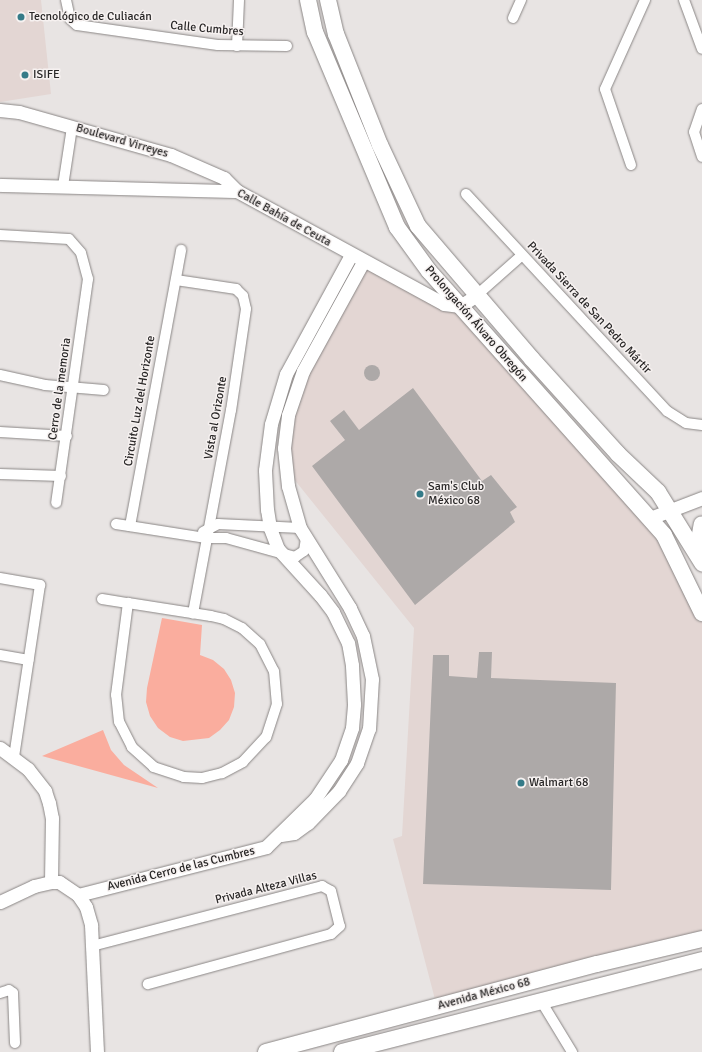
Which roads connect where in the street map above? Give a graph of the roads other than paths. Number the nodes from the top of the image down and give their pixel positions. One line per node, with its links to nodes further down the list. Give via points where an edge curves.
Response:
1 (66, 0): 9 (street, Calle Cumbres, via 70,19 77,25 145,36)
2 (239, 0): 9 (street)
3 (308, 0): 28 (main road, Prolongación Álvaro Obregón, via 315,32 387,208 410,246)
4 (328, 0): 27 (main road, Prolongación Álvaro Obregón, via 336,34 412,216 440,254)
5 (521, 0): 8 (street)
6 (645, 0): 16 (street, via 605,89)
7 (684, 0): 11 (street)
8 (513, 18)
9 (237, 46): 10 (street, Calle Cumbres)
10 (286, 46)
11 (702, 49)
12 (702, 109): 15 (street, via 694,132)
13 (0, 110): 14 (street, Boulevard Virreyes, via 19,112)
14 (72, 127): 18 (street); 19 (street, Boulevard Virreyes, via 186,161 224,178)
15 (702, 157)
16 (631, 164)
17 (0, 185): 18 (street, Calle Bahía de Ceuta)
18 (63, 186): 19 (street, Calle Bahía de Ceuta)
19 (237, 191): 24 (street, Calle Bahía de Ceuta)
20 (466, 194): 23 (street, Privada Sierra de San Pedro Mártir)
21 (0, 235): 30 (street, Cerro de la memoria, via 69,239 82,253 88,279)
22 (181, 250): 26 (street, Circuito Luz del Horizonte)
23 (522, 254): 27 (street); 32 (street, Privada Sierra de San Pedro Mártir, via 668,411 686,423)
24 (351, 255): 25 (street, Calle Bahía de Ceuta); 44 (street, Avenida Cerro de las Cumbres, via 290,364 275,408 265,470)
25 (364, 262): 28 (street, Calle Bahía de Ceuta, via 432,299 451,307); 45 (street, Avenida Cerro de las Cumbres, via 303,371 288,415 285,468 292,505)
26 (176, 280): 43 (street, Circuito Luz del Horizonte); 46 (street, Vista al Orizonte, via 236,289 242,296 246,308 231,410)
27 (477, 295): 28 (street); 39 (main road, Prolongación Álvaro Obregón, via 618,454 651,484)
28 (460, 306): 40 (main road, Prolongación Álvaro Obregón)
29 (0, 375): 30 (street, via 45,385)
30 (74, 387): 31 (street); 34 (street, Cerro de la memoria)
31 (104, 390)
32 (702, 425)
33 (0, 432): 34 (street)
34 (67, 436): 36 (street, Cerro de la memoria)
35 (0, 474): 36 (street)
36 (61, 476): 38 (street, Cerro de la memoria)
37 (702, 498): 39 (street)
38 (56, 503)
39 (669, 508): 40 (street); 48 (main road, Prolongación Álvaro Obregón)
40 (650, 518): 53 (main road, Prolongación Álvaro Obregón, via 664,535)
41 (116, 524): 43 (street)
42 (702, 524): 48 (main road)
43 (130, 526): 46 (street, via 193,537)
44 (270, 528): 45 (street, via 286,525); 46 (street, via 218,524); 47 (street, Avenida Cerro de las Cumbres)
45 (303, 533): 47 (street, via 301,555); 58 (street, Avenida Cerro de las Cumbres, via 350,608 363,636 372,679 372,704 365,744 349,777 318,816 294,833)
46 (206, 534): 47 (street, via 263,547); 52 (street, Vista al Orizonte)
47 (283, 556): 58 (street, Avenida Cerro de las Cumbres, via 320,594 343,630 352,665 354,692 352,728 341,760 327,785)
48 (699, 557)
49 (0, 578): 55 (street, via 40,585)
50 (102, 599): 51 (street)
51 (128, 603): 52 (street); 52 (street, via 116,694 117,712 123,732 138,755 154,767 175,775 195,778 222,773 251,755 272,726 278,694 271,663 251,635 229,621)
52 (193, 613)
53 (702, 613)
54 (0, 655): 55 (street)
55 (29, 660): 57 (street)
56 (0, 748): 57 (street)
57 (14, 756): 59 (street, via 38,780 49,803 52,818)
58 (281, 835): 60 (street, Avenida Cerro de las Cumbres, via 266,847 253,852)
59 (50, 882): 60 (street, via 58,882); 61 (street, via 34,886)
60 (78, 895): 63 (street, via 86,907 91,925)
61 (0, 902)
62 (702, 939): 71 (main road, Avenida México 68, via 597,964)
63 (92, 946): 65 (street, Privada Alteza Villas, via 322,886 331,891 340,926 331,934); 70 (street)
64 (702, 960): 67 (main road, Avenida México 68)
65 (148, 984)
66 (0, 993): 68 (street, via 9,990 13,993)
67 (541, 1001): 69 (main road, Avenida México 68); 73 (street)
68 (14, 1043)
69 (370, 1049): 72 (main road, Avenida México 68)
70 (97, 1052)
71 (266, 1052)
72 (342, 1052)
73 (572, 1052)

